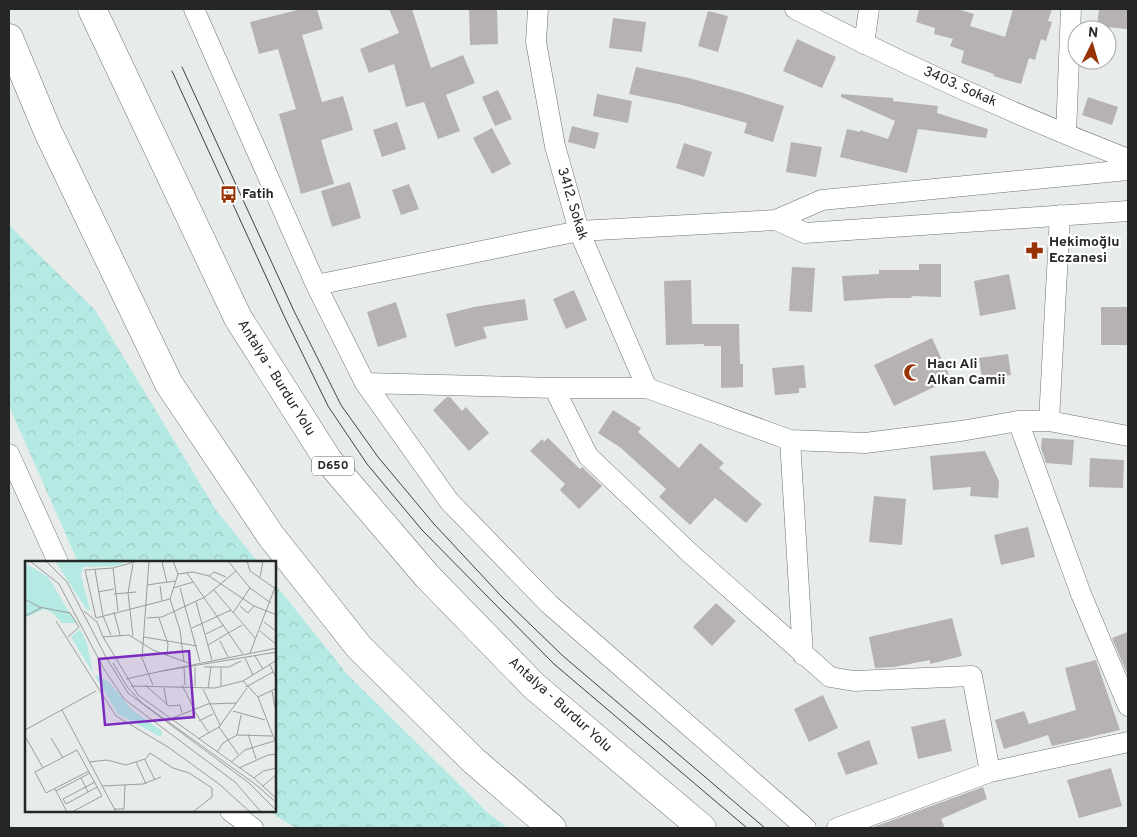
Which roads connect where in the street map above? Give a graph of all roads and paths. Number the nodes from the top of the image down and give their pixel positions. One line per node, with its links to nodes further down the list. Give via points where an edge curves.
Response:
1 (92, 9): 33 (highway, Antalya - Burdur Yolu / D650, via 238,318 328,460 427,576 534,686)
2 (194, 9): 16 (street)
3 (538, 9): 15 (street, 3412. Sokak, via 536,42 555,146)
4 (795, 9): 8 (street, 3403. Sokak)
5 (869, 9): 8 (street)
6 (1071, 9): 9 (street)
7 (9, 38): 32 (highway, via 48,132 169,384 271,536 359,647 474,761)
8 (864, 44): 9 (street, 3403. Sokak)
9 (1066, 134): 10 (street, 3403. Sokak)
10 (1128, 159)
11 (1128, 170): 14 (street, via 822,200)
12 (1128, 210): 13 (street)
13 (1060, 215): 14 (street, via 805,232); 21 (street)
14 (776, 220): 15 (street)
15 (579, 231): 16 (street); 19 (street, 3412. Sokak)
16 (316, 285): 17 (street)
17 (365, 383): 18 (street); 34 (street, via 449,501 549,604)
18 (554, 388): 19 (street); 26 (street, via 588,456)
19 (647, 388): 23 (street)
20 (1018, 421): 21 (street); 23 (street, via 865,443); 27 (street, via 1081,594)
21 (1049, 421): 22 (street)
22 (1128, 436)
23 (790, 440): 26 (street)
24 (9, 454): 25 (street)
25 (58, 561)
26 (804, 655): 29 (street, via 830,677 854,681 972,676)
27 (1128, 706)
28 (1128, 742): 29 (street)
29 (990, 772): 35 (street)
30 (231, 812): 31 (street)
31 (252, 828)
32 (552, 828)
33 (702, 828)
34 (806, 828)
35 (837, 828)

